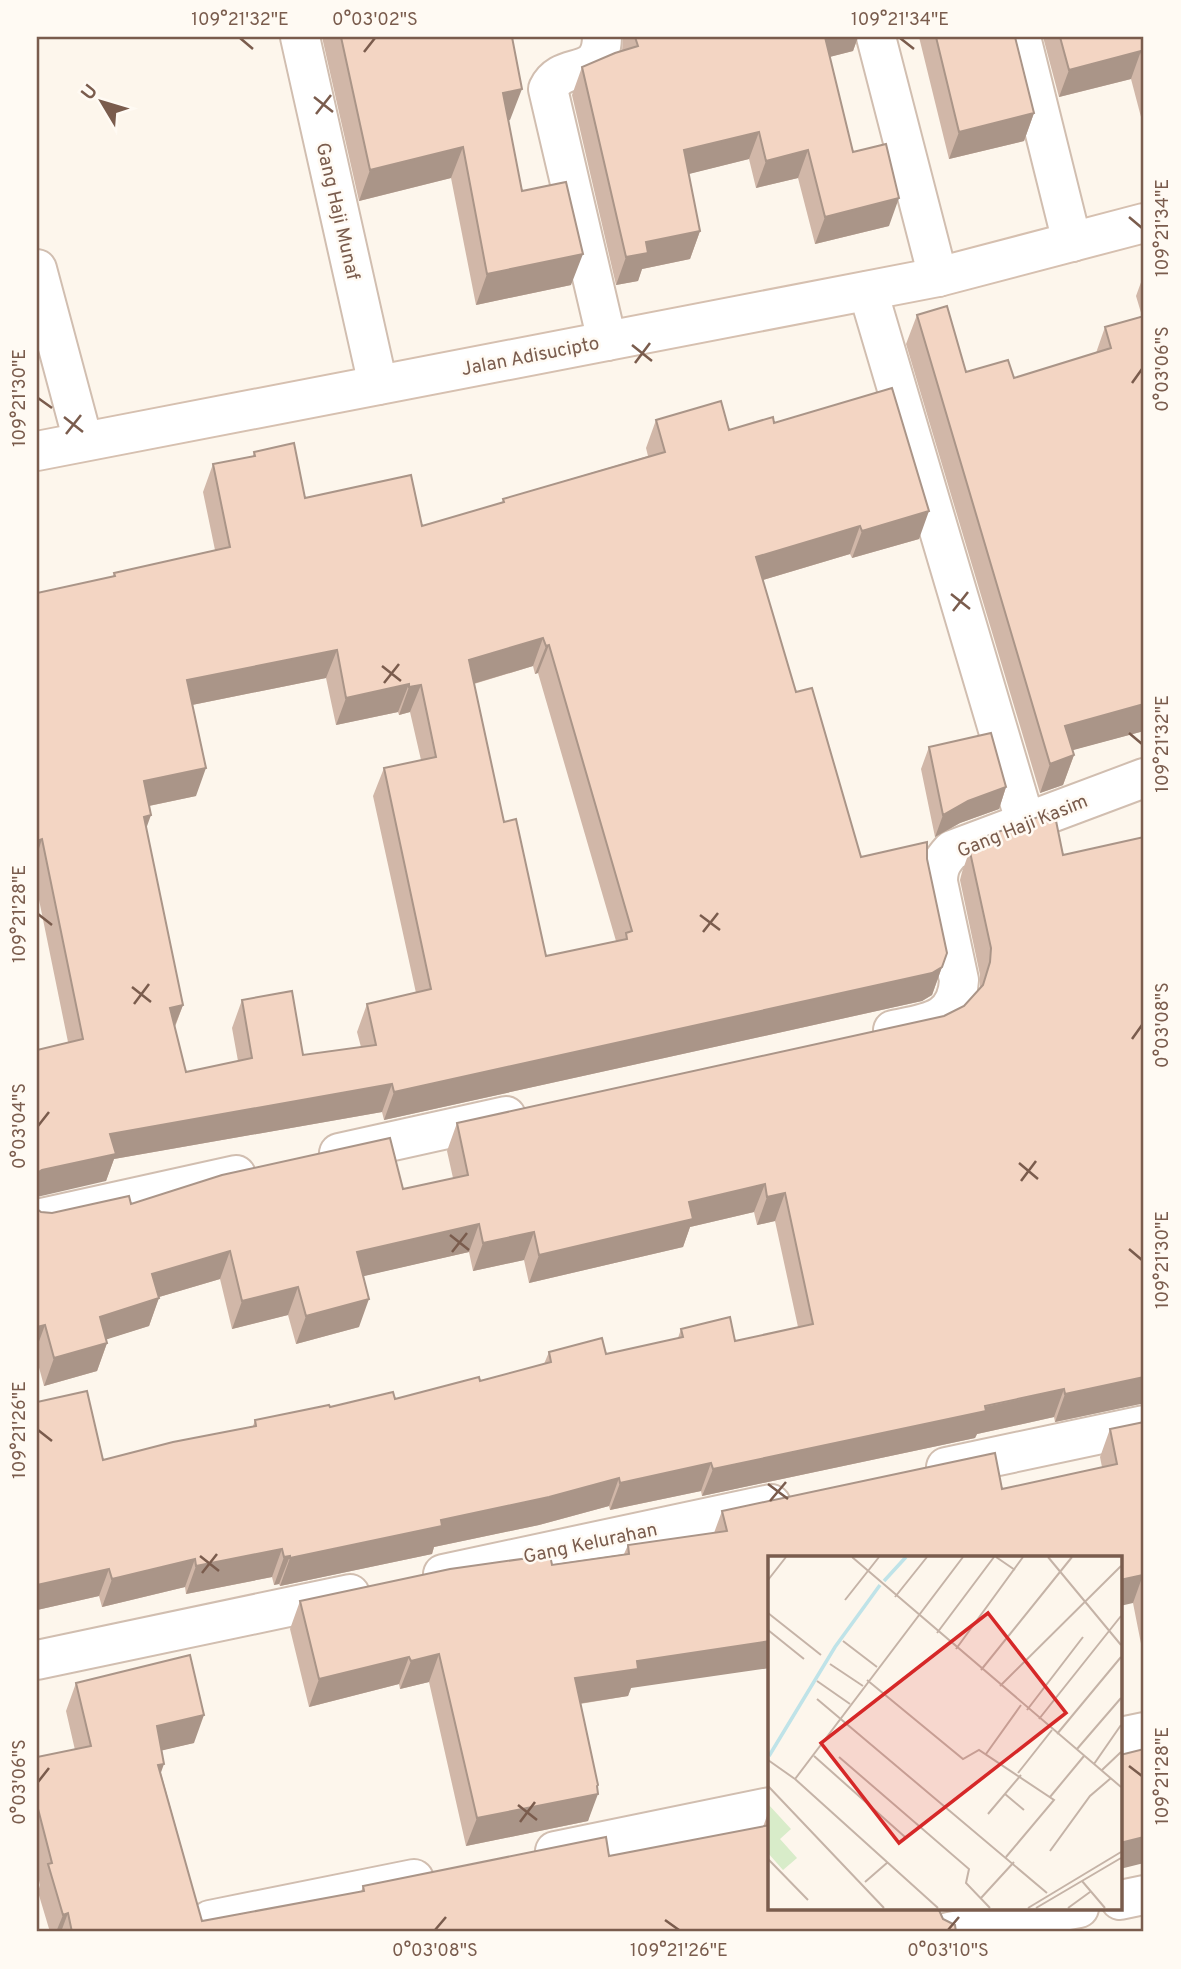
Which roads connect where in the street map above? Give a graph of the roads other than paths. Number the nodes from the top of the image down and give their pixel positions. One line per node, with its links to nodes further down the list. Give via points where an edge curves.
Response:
1 (300, 37): 11 (street, Gang Haji Munaf)
2 (602, 37): 10 (street, via 597,60 555,78 548,89)
3 (876, 37): 8 (street)
4 (1021, 37): 6 (street)
5 (1144, 223): 6 (street, Jalan Adisucipto)
6 (1072, 242): 8 (street, Jalan Adisucipto)
7 (37, 270): 12 (street)
8 (937, 277): 9 (street, Jalan Adisucipto)
9 (868, 291): 10 (street, Jalan Adisucipto); 15 (street)
10 (607, 341): 11 (street, Jalan Adisucipto)
11 (378, 385): 12 (street, Jalan Adisucipto)
12 (83, 441): 13 (street, Jalan Adisucipto)
13 (37, 451)
14 (1144, 778): 15 (street, Gang Haji Kasim)
15 (1025, 821): 16 (street, Gang Haji Kasim, via 952,850 938,870 959,980 954,1004 929,1022)
16 (862, 1037)
17 (537, 1109): 18 (street)
18 (307, 1160)
19 (267, 1169): 20 (street)
20 (37, 1219)
21 (1144, 1425): 22 (street)
22 (912, 1474)
23 (802, 1497): 24 (street, Gang Kelurahan)
24 (37, 1660)
25 (1144, 1732): 26 (street)
26 (1122, 1737)
27 (768, 1807): 28 (street)
28 (524, 1857)
29 (442, 1873): 33 (street)
30 (1144, 1895): 31 (street)
31 (1122, 1900)
32 (1068, 1910): 34 (street)
33 (210, 1920)
34 (949, 1932)

